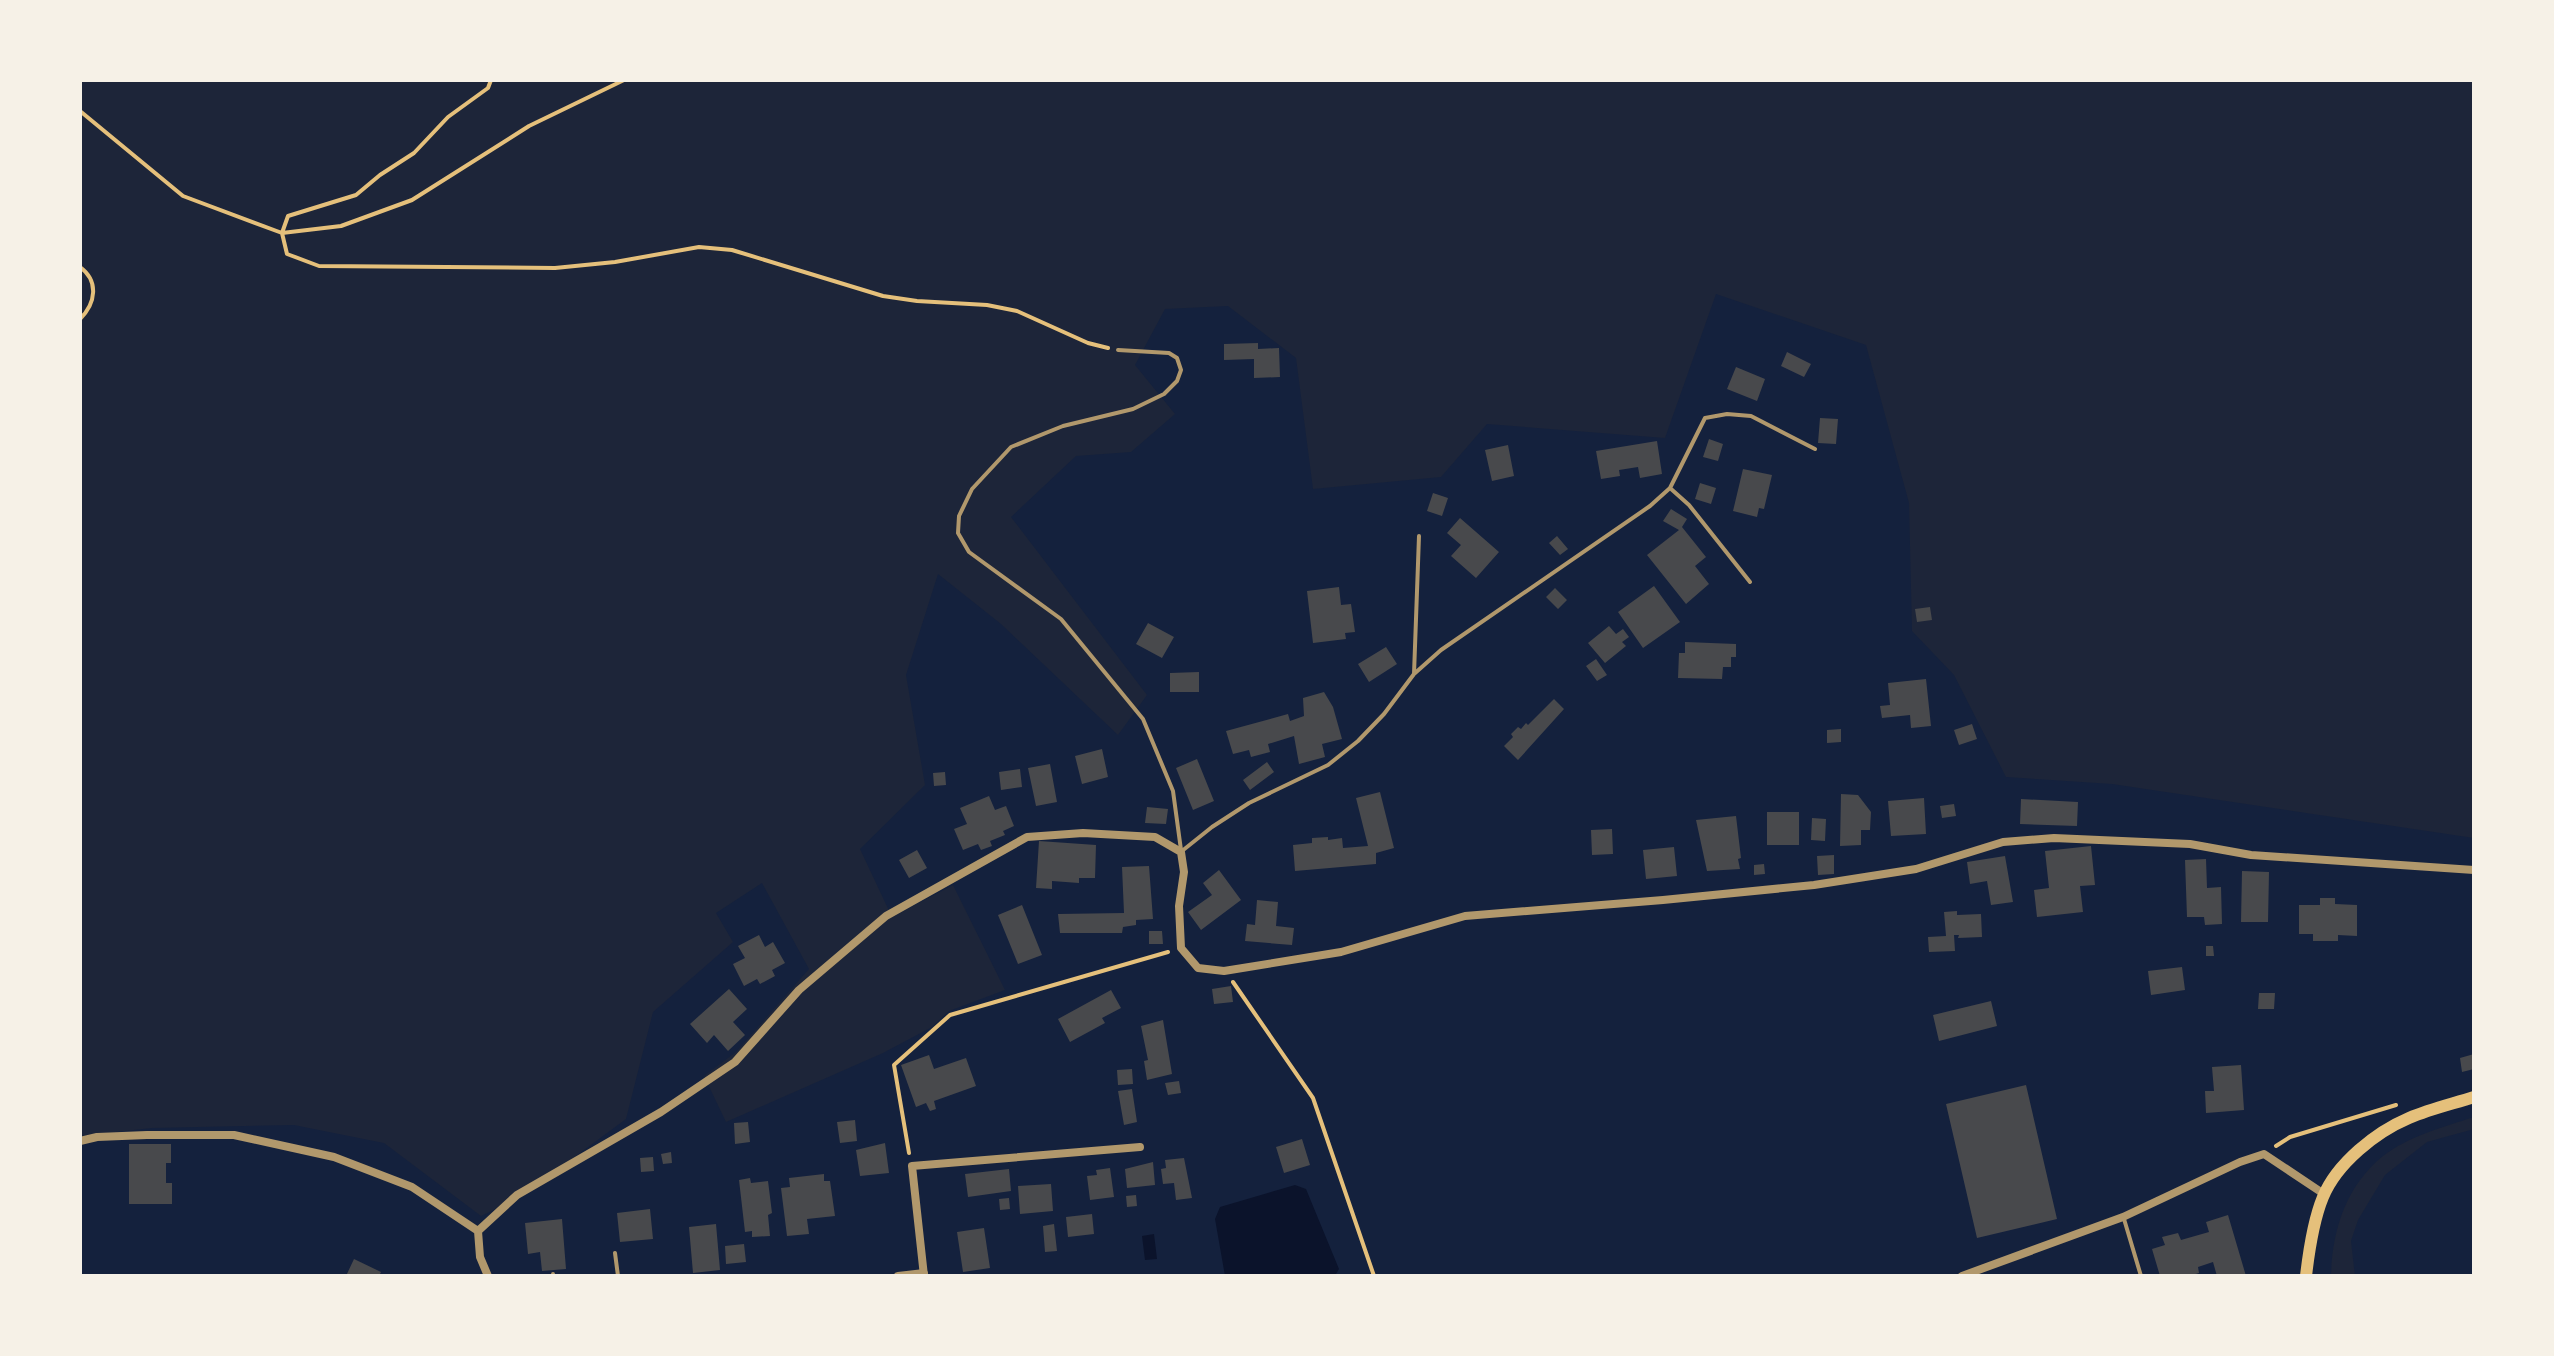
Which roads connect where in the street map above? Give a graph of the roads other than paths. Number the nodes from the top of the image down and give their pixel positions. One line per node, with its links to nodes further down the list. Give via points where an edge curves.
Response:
1 (1118, 350): 7 (lane, via 1169,353 1181,370 1177,381 1133,409 1063,426 1011,447 972,489 959,516 958,533 969,552 1061,619 1143,719 1173,791)
2 (1815, 449): 3 (lane, via 1751,416 1705,418)
3 (1670, 488): 5 (lane); 6 (lane)
4 (1419, 536): 6 (lane)
5 (1750, 582)
6 (1414, 674): 7 (lane, via 1384,714 1328,765 1249,803)
7 (1181, 852): 8 (street, via 1181,948 1198,968 1224,971 1341,952 1465,916 1814,885 1916,869 2003,842 2054,838 2190,844 2251,855); 14 (street, via 1155,837 1027,837 886,916 799,990 735,1062 661,1112 517,1195)
8 (2474, 870)
9 (2474, 1097): 12 (main road, via 2384,1130 2341,1170)
10 (80, 1141): 14 (street, via 234,1135 334,1157 412,1187)
11 (1140, 1147): 16 (street, via 912,1166)
12 (2324, 1194): 13 (street, via 2264,1154); 22 (main road)
13 (2123, 1217): 20 (street); 21 (lane)
14 (478, 1231): 17 (street)
15 (615, 1253): 18 (lane)
16 (924, 1275): 19 (street)
17 (488, 1276)
18 (618, 1276)
19 (898, 1276)
20 (1962, 1276)
21 (2141, 1276)
22 (2306, 1276)

